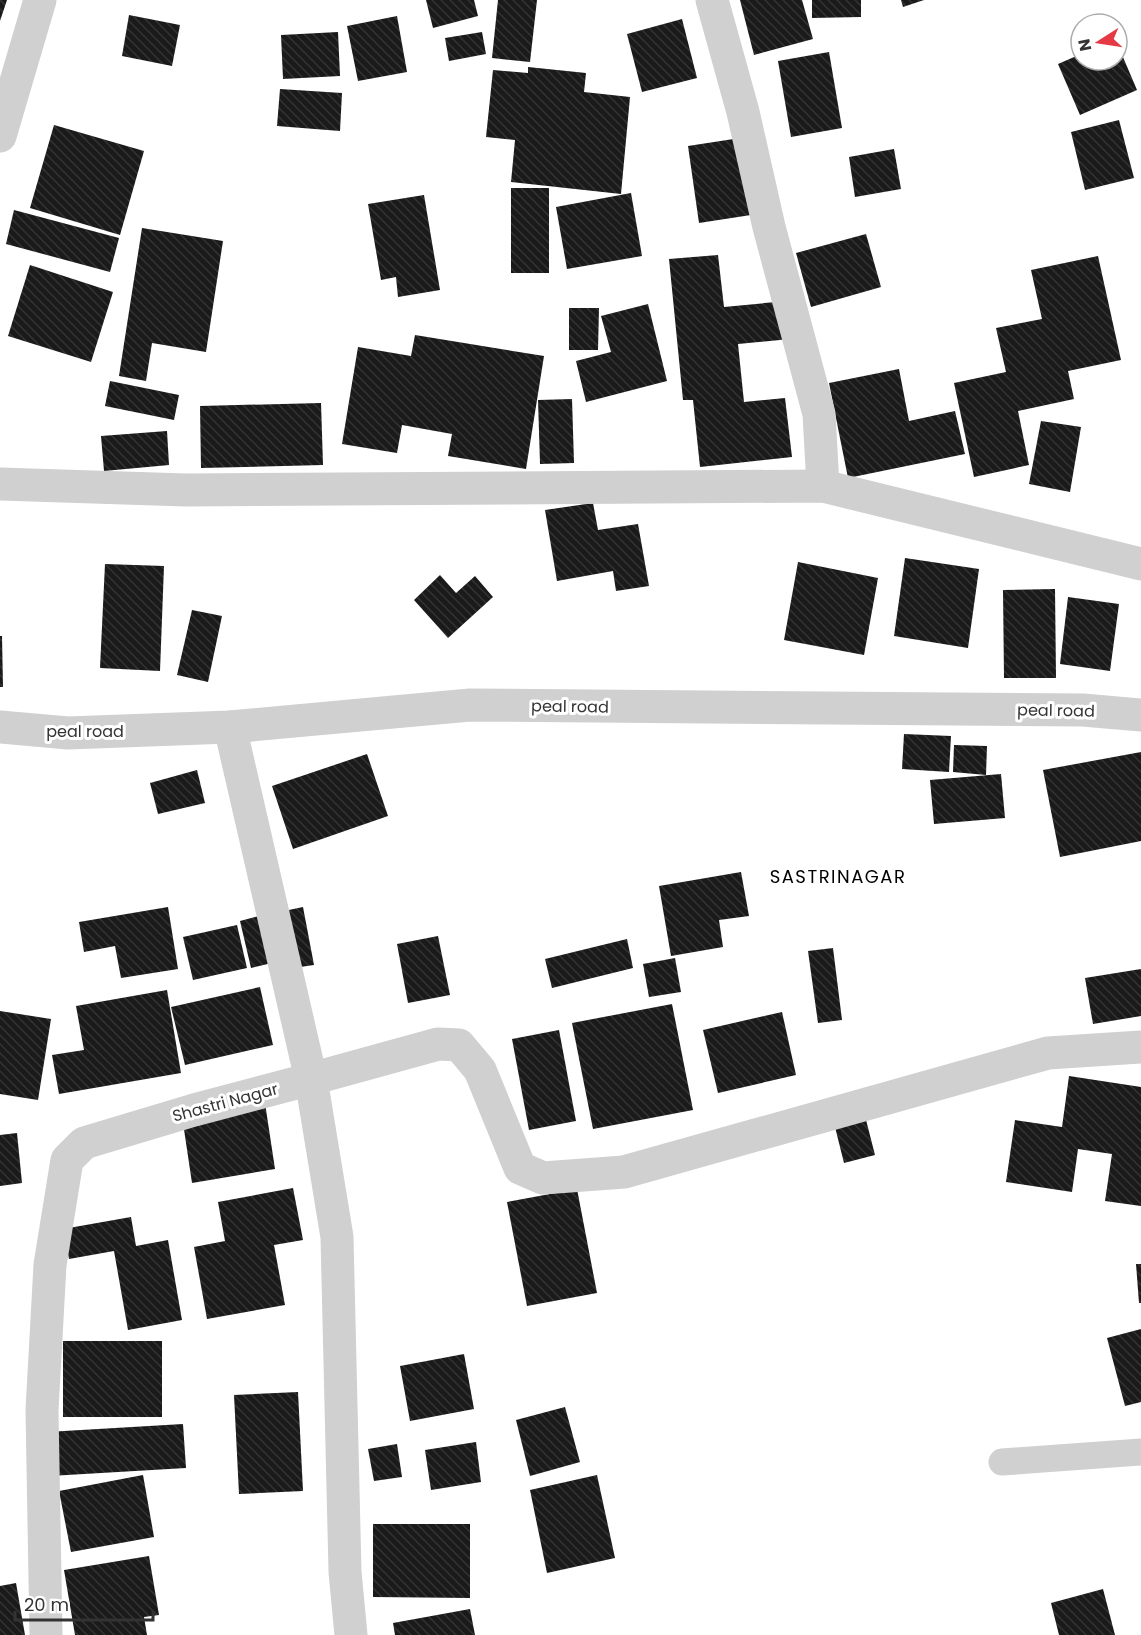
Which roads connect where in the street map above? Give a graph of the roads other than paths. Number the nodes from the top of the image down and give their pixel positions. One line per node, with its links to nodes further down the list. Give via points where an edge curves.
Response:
1 (40, 0): 3 (street)
2 (712, 0): 5 (street, via 819,414)
3 (0, 136)
4 (0, 484): 5 (street, via 186,490)
5 (823, 486): 6 (street)
6 (1141, 564)
7 (1141, 715): 9 (street, peal road, via 1083,710 470,705)
8 (0, 727): 9 (street, peal road, via 68,733)
9 (230, 727): 11 (street)
10 (1141, 1047): 11 (street, Shastri Nagar, via 1048,1053 624,1172 543,1178 520,1168 480,1070 459,1045 438,1044)
11 (311, 1079): 14 (street, Shastri Nagar, via 84,1143 67,1160 50,1265 42,1410); 15 (street, via 337,1237 345,1572)
12 (1141, 1452): 13 (lane)
13 (1002, 1462)
14 (46, 1635)
15 (351, 1635)

